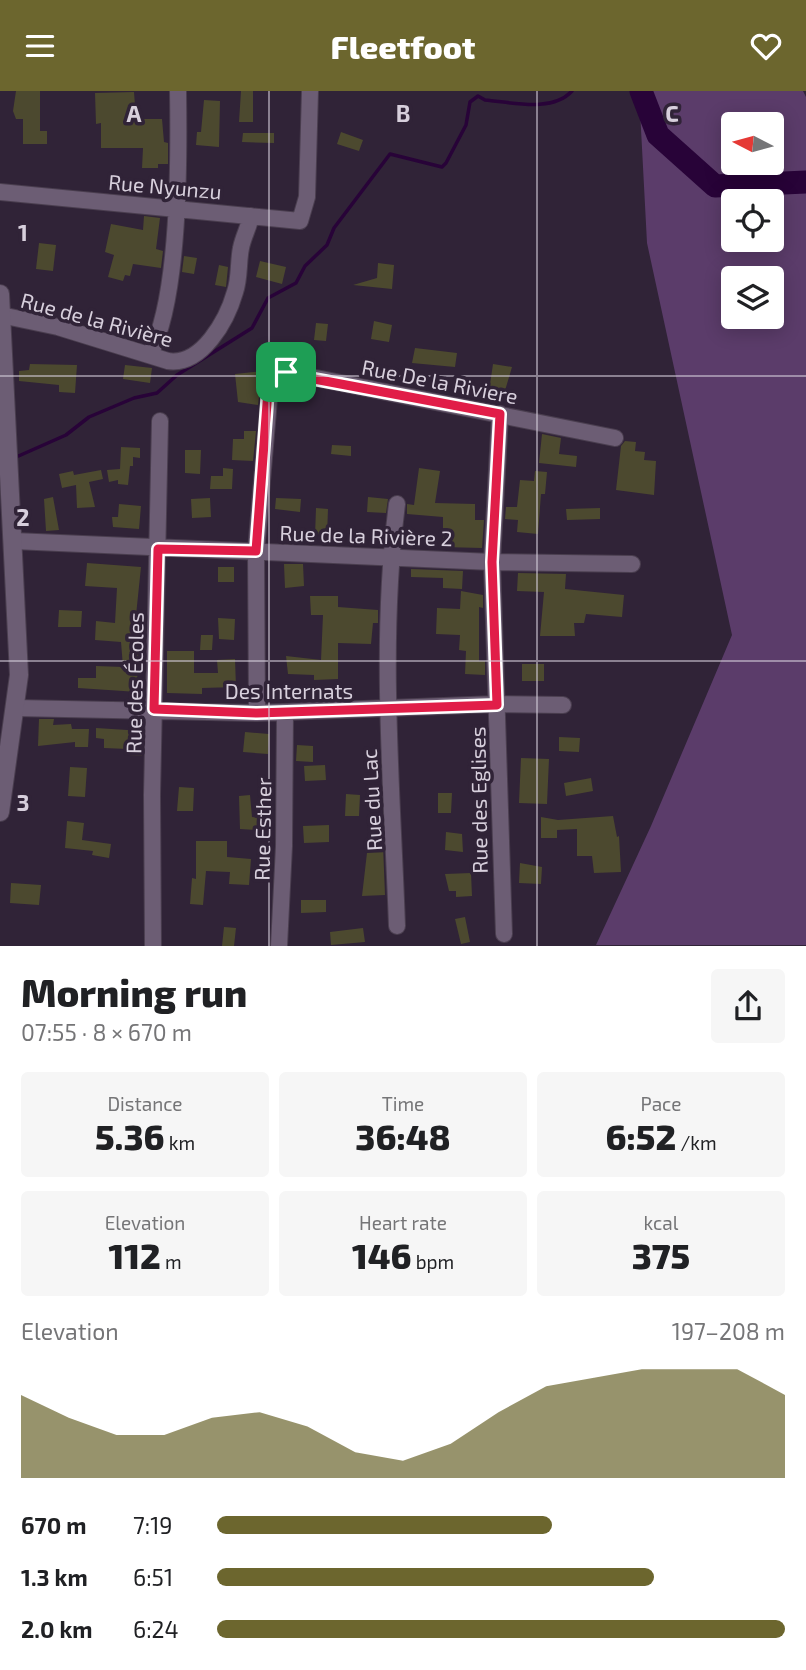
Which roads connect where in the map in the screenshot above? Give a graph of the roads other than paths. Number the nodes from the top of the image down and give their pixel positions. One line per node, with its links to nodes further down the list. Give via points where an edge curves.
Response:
1 (178, 91): 4 (street)
2 (310, 91): 5 (street, Rue Nyunzu, via 307,197 300,221)
3 (0, 192): 4 (street, Rue Nyunzu)
4 (174, 207): 5 (street, Rue Nyunzu); 8 (street, via 165,313)
5 (251, 216): 8 (street, Rue de la Rivière, via 235,292 201,352 178,363)
6 (0, 295): 7 (street)
7 (1, 315): 8 (street, Rue de la Rivière); 9 (street)
8 (150, 354)
9 (2, 356): 12 (street)
10 (500, 414): 13 (street, Rue De la Riviere); 17 (street, Rue De la Riviere, via 286,372 271,376); 19 (street, Rue des Eglises)
11 (160, 421): 16 (street, Rue des Écoles)
12 (3, 423): 15 (street)
13 (615, 438)
14 (397, 504): 18 (street, Rue du Lac)
15 (14, 541): 16 (street, Rue de la Rivière 2); 23 (street)
16 (158, 549): 17 (street, Rue de la Rivière 2); 24 (street, Rue des Écoles)
17 (256, 551): 18 (street, Rue de la Rivière 2); 27 (street)
18 (391, 556): 19 (street, Rue de la Rivière 2); 25 (street, Rue du Lac)
19 (492, 562): 20 (street, Rue de la Rivière 2); 21 (street, Rue des Eglises)
20 (632, 564)
21 (497, 705): 22 (street, Des Internats); 25 (street, Des Internats); 31 (street, Rue des Eglises)
22 (563, 705)
23 (16, 708): 24 (street, Des Internats); 28 (street)
24 (154, 709): 27 (street, Des Internats); 32 (street, Rue des Écoles)
25 (388, 710): 26 (street, Des Internats); 30 (street, Rue du Lac)
26 (285, 712): 27 (street, Des Internats); 33 (street, Rue Esther)
27 (257, 713)
28 (6, 728): 29 (street)
29 (0, 811)
30 (397, 926)
31 (503, 934)
32 (153, 946)
33 (279, 946)

